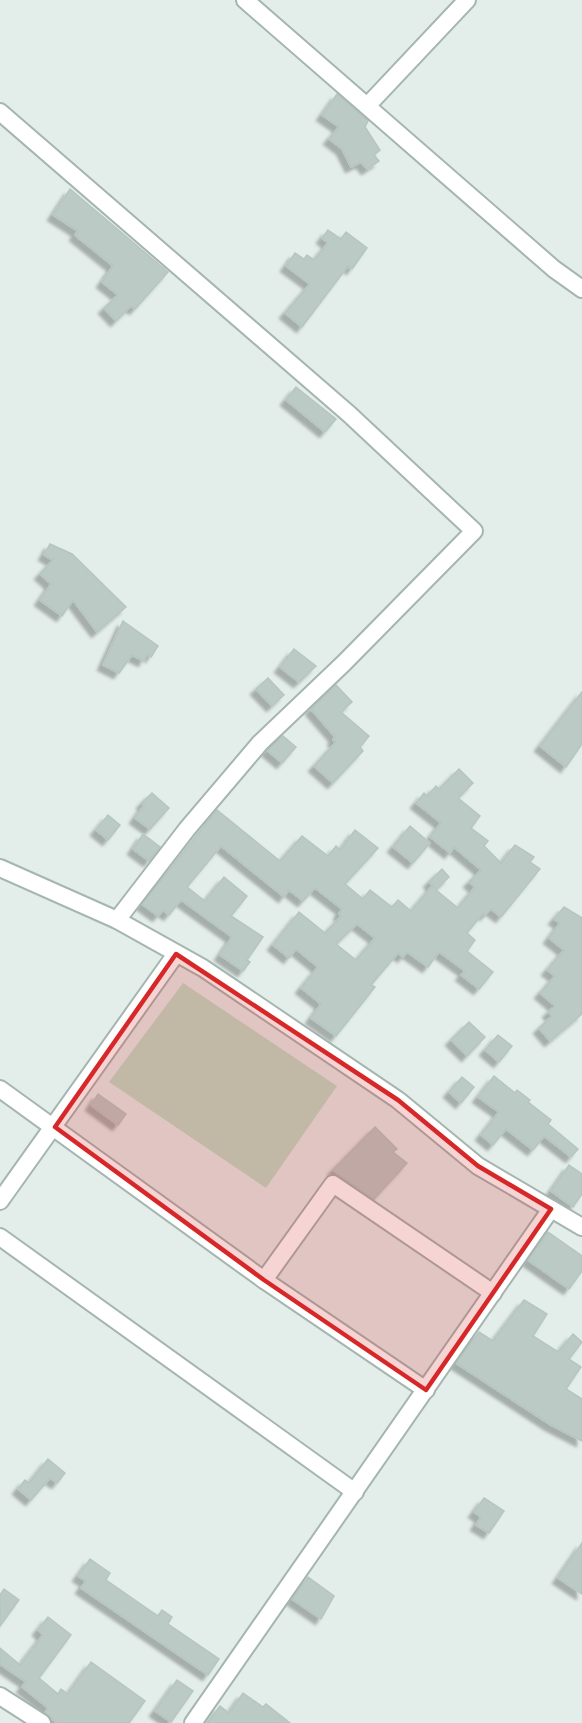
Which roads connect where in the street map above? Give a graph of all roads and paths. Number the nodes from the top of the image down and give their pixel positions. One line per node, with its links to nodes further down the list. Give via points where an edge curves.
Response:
1 (245, 0): 3 (street)
2 (467, 0): 3 (street)
3 (368, 105): 5 (street, via 554,269)
4 (0, 112): 7 (street, via 349,414 474,531 260,743)
5 (582, 289)
6 (0, 868): 7 (street)
7 (117, 920): 8 (street)
8 (176, 954): 10 (street); 12 (street, via 203,968 398,1100 478,1166)
9 (0, 1089): 10 (street)
10 (55, 1127): 11 (street); 15 (street)
11 (0, 1201)
12 (551, 1209): 13 (street); 16 (street)
13 (582, 1227)
14 (0, 1237): 18 (street)
15 (264, 1280): 16 (street, via 333,1184); 17 (street)
16 (493, 1293): 17 (street)
17 (426, 1390): 18 (street)
18 (355, 1492): 21 (street)
19 (0, 1696): 20 (street)
20 (42, 1723)
21 (193, 1723)

